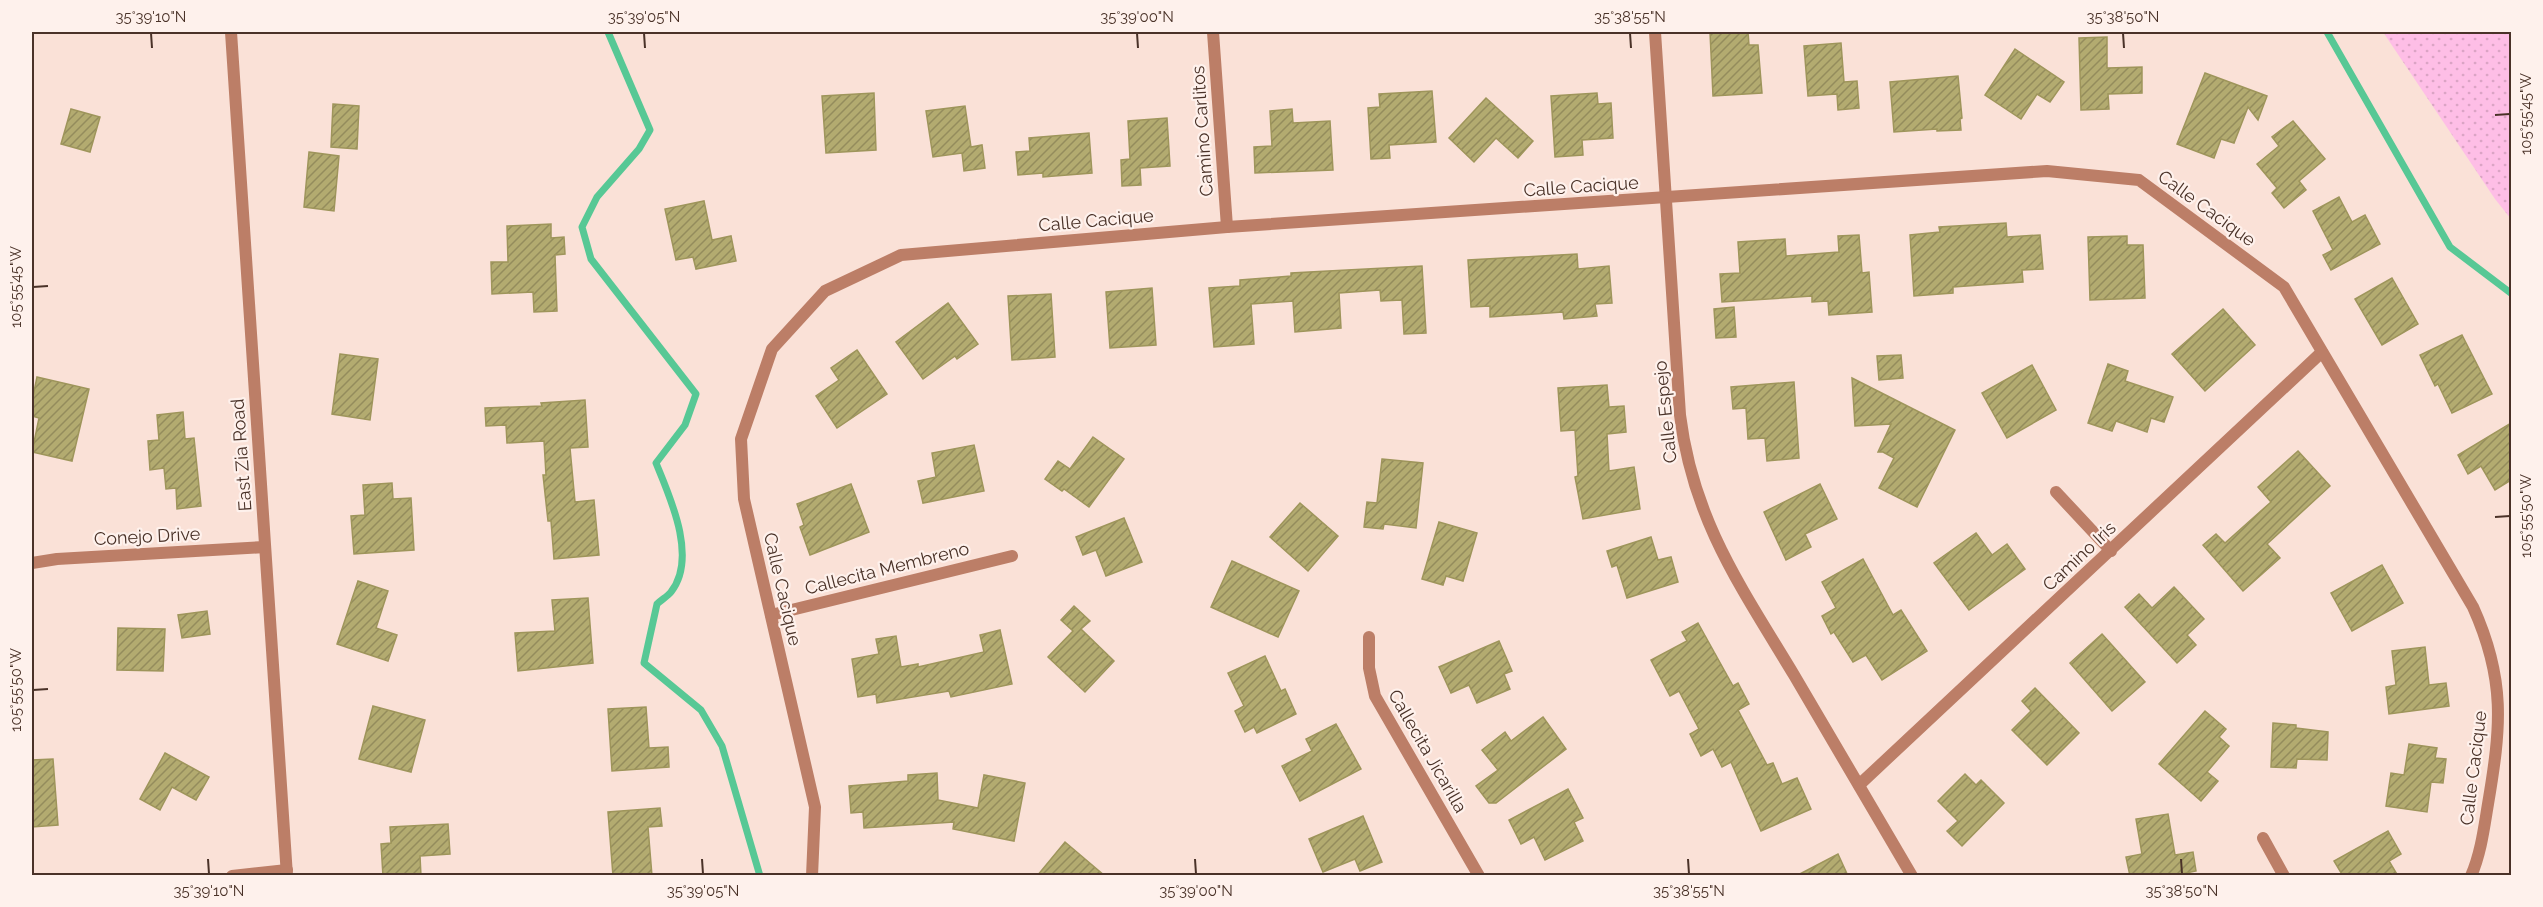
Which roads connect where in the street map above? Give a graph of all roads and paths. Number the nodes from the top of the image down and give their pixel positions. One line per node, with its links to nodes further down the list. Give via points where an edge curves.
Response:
1 (231, 32): 8 (street, East Zia Road)
2 (1213, 32): 5 (street, Camino Carlitos)
3 (1655, 32): 4 (street, Calle Espejo)
4 (1666, 198): 5 (street, Calle Cacique); 6 (street, Calle Cacique, via 2047,171 2139,180 2284,287); 14 (street, Calle Espejo, via 1680,415 1697,496 1729,566)
5 (1227, 227): 12 (street, Calle Cacique, via 901,255 825,291 772,350 741,439 744,499)
6 (2322, 352): 9 (street, Camino Iris); 22 (street, Calle Cacique, via 2472,607 2490,652 2499,698 2498,741 2481,843)
7 (2056, 492): 9 (street)
8 (265, 548): 11 (street, Conejo Drive); 16 (street, East Zia Road)
9 (2111, 551): 14 (street, Camino Iris)
10 (1012, 556): 12 (street, Callecita Membreno)
11 (32, 563)
12 (771, 615): 18 (street, Calle Cacique, via 815,807)
13 (1369, 637): 19 (street, Callecita Jicarilla, via 1369,668 1378,702)
14 (1859, 785): 20 (street, Calle Espejo)
15 (2262, 838): 21 (street)
16 (287, 873): 17 (street)
17 (232, 876)
18 (812, 876)
19 (1479, 876)
20 (1912, 876)
21 (2284, 876)
22 (2471, 876)

